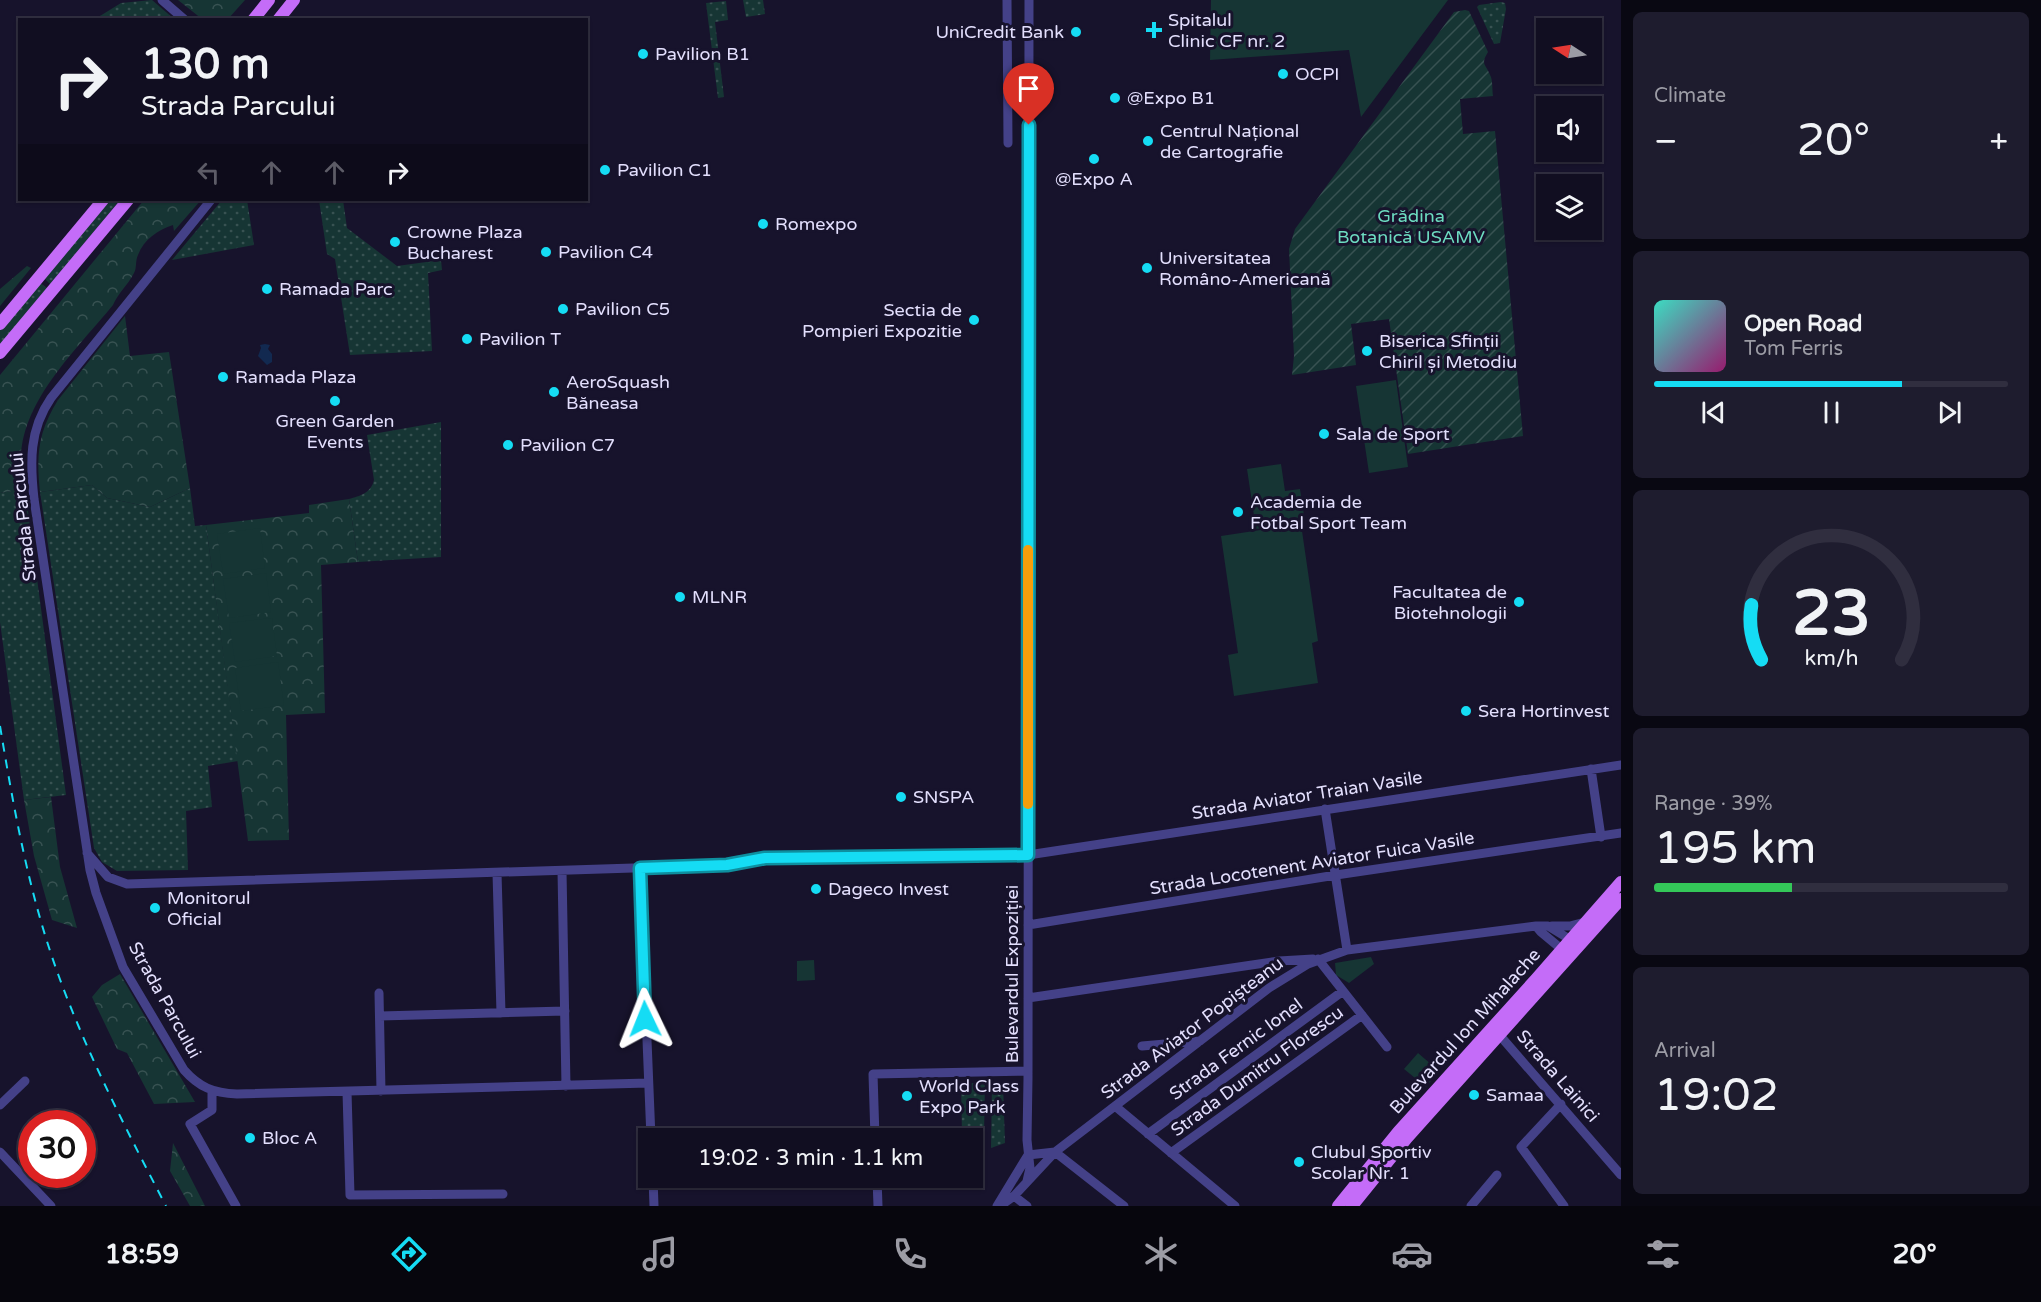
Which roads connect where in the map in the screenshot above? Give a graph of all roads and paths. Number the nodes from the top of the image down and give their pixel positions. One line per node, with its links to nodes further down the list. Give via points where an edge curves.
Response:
1 (162, 0): 6 (street)
2 (270, 0): 7 (main road)
3 (294, 0): 8 (main road)
4 (1007, 0): 9 (street)
5 (1029, 0): 21 (street, Bulevardul Expoziției)
6 (183, 18)
7 (255, 18)
8 (280, 18)
9 (1008, 143)
10 (102, 201): 13 (main road)
11 (127, 201): 14 (main road)
12 (210, 201): 20 (street, Strada Parcului, via 51,398 33,438 34,499)
13 (0, 324)
14 (0, 352)
15 (1621, 765): 16 (street, Strada Aviator Traian Vasile)
16 (1591, 769): 17 (street, Strada Aviator Traian Vasile); 19 (street)
17 (1325, 809): 21 (street, Strada Aviator Traian Vasile); 25 (street)
18 (1621, 833): 19 (street, Strada Locotenent Aviator Fuica Vasile)
19 (1601, 837): 25 (street, Strada Locotenent Aviator Fuica Vasile)
20 (87, 853): 24 (street, via 108,877 127,884); 51 (street, Strada Parcului, via 96,893 123,967 184,1070 197,1084)
21 (1028, 855): 22 (street, via 765,858 727,865); 29 (street, Bulevardul Expoziției)
22 (640, 868): 23 (street); 49 (street)
23 (562, 871): 24 (street); 39 (street)
24 (497, 873): 40 (street)
25 (1336, 875): 29 (street, Strada Locotenent Aviator Fuica Vasile); 33 (street)
26 (1621, 882): 28 (main road, Bulevardul Ion Mihalache)
27 (1620, 903): 32 (main road, Bulevardul Ion Mihalache)
28 (1585, 922): 31 (street); 32 (main road, Bulevardul Ion Mihalache)
29 (1028, 926): 38 (street, Bulevardul Expoziției)
30 (1536, 926): 31 (street, Strada Aviator Popișteanu); 33 (street, Strada Aviator Popișteanu); 34 (street)
31 (1548, 926): 32 (street, Strada Aviator Popișteanu)
32 (1575, 943): 34 (main road, Bulevardul Ion Mihalache)
33 (1347, 950): 35 (street, Strada Aviator Popișteanu)
34 (1566, 953): 43 (main road, Bulevardul Ion Mihalache)
35 (1318, 958): 36 (street); 38 (street); 44 (street, Strada Aviator Popișteanu, via 1283,978)
36 (1343, 991): 41 (street); 59 (street, Strada Fernic Ionel)
37 (379, 993): 42 (street)
38 (1028, 998): 47 (street, Bulevardul Expoziției)
39 (565, 1011): 40 (street); 50 (street)
40 (501, 1013): 42 (street)
41 (1362, 1015): 46 (street); 62 (street, Strada Dumitru Florescu)
42 (380, 1017): 52 (street)
43 (1496, 1031): 54 (street, Strada Lainici); 80 (main road, Bulevardul Ion Mihalache, via 1386,1146); 81 (main road, Bulevardul Ion Mihalache)
44 (1201, 1041): 45 (street); 56 (street, Strada Aviator Popișteanu)
45 (1142, 1046)
46 (1387, 1047)
47 (1028, 1071): 58 (street, via 873,1074); 63 (street, Bulevardul Expoziției)
48 (26, 1082): 55 (street)
49 (648, 1083): 50 (street, Strada Parcului); 57 (street)
50 (566, 1086): 52 (street, Strada Parcului)
51 (212, 1091): 53 (street, Strada Parcului); 73 (street, via 212,1110 190,1124)
52 (381, 1091): 53 (street, Strada Parcului)
53 (347, 1092): 70 (street, via 350,1195)
54 (1561, 1104): 65 (street, Strada Lainici); 83 (street, via 1521,1147)
55 (0, 1105)
56 (1115, 1106): 59 (street); 61 (street, Strada Aviator Popișteanu)
57 (650, 1128)
58 (875, 1128)
59 (1148, 1134): 62 (street)
60 (0, 1152): 72 (street)
61 (1055, 1152): 63 (street); 64 (street, Strada Aviator Popișteanu); 78 (street)
62 (1171, 1153): 79 (street)
63 (1028, 1155): 64 (street, via 1036,1163); 67 (street, Bulevardul Expoziției); 76 (street, Strada Aviator Popișteanu)
64 (1044, 1164): 67 (street, Strada Aviator Popișteanu)
65 (1621, 1174)
66 (1497, 1175): 82 (street)
67 (1027, 1181): 71 (street, Strada Aviator Popișteanu)
68 (653, 1188): 74 (street)
69 (877, 1188): 75 (street)
70 (503, 1194)
71 (1014, 1196): 76 (street, Strada Aviator Popișteanu); 77 (street)
72 (51, 1206)
73 (236, 1206)
74 (654, 1206)
75 (878, 1206)
76 (999, 1206)
77 (1027, 1206)
78 (1124, 1206)
79 (1235, 1206)
80 (1338, 1206)
81 (1352, 1206)
82 (1471, 1206)
83 (1564, 1206)

